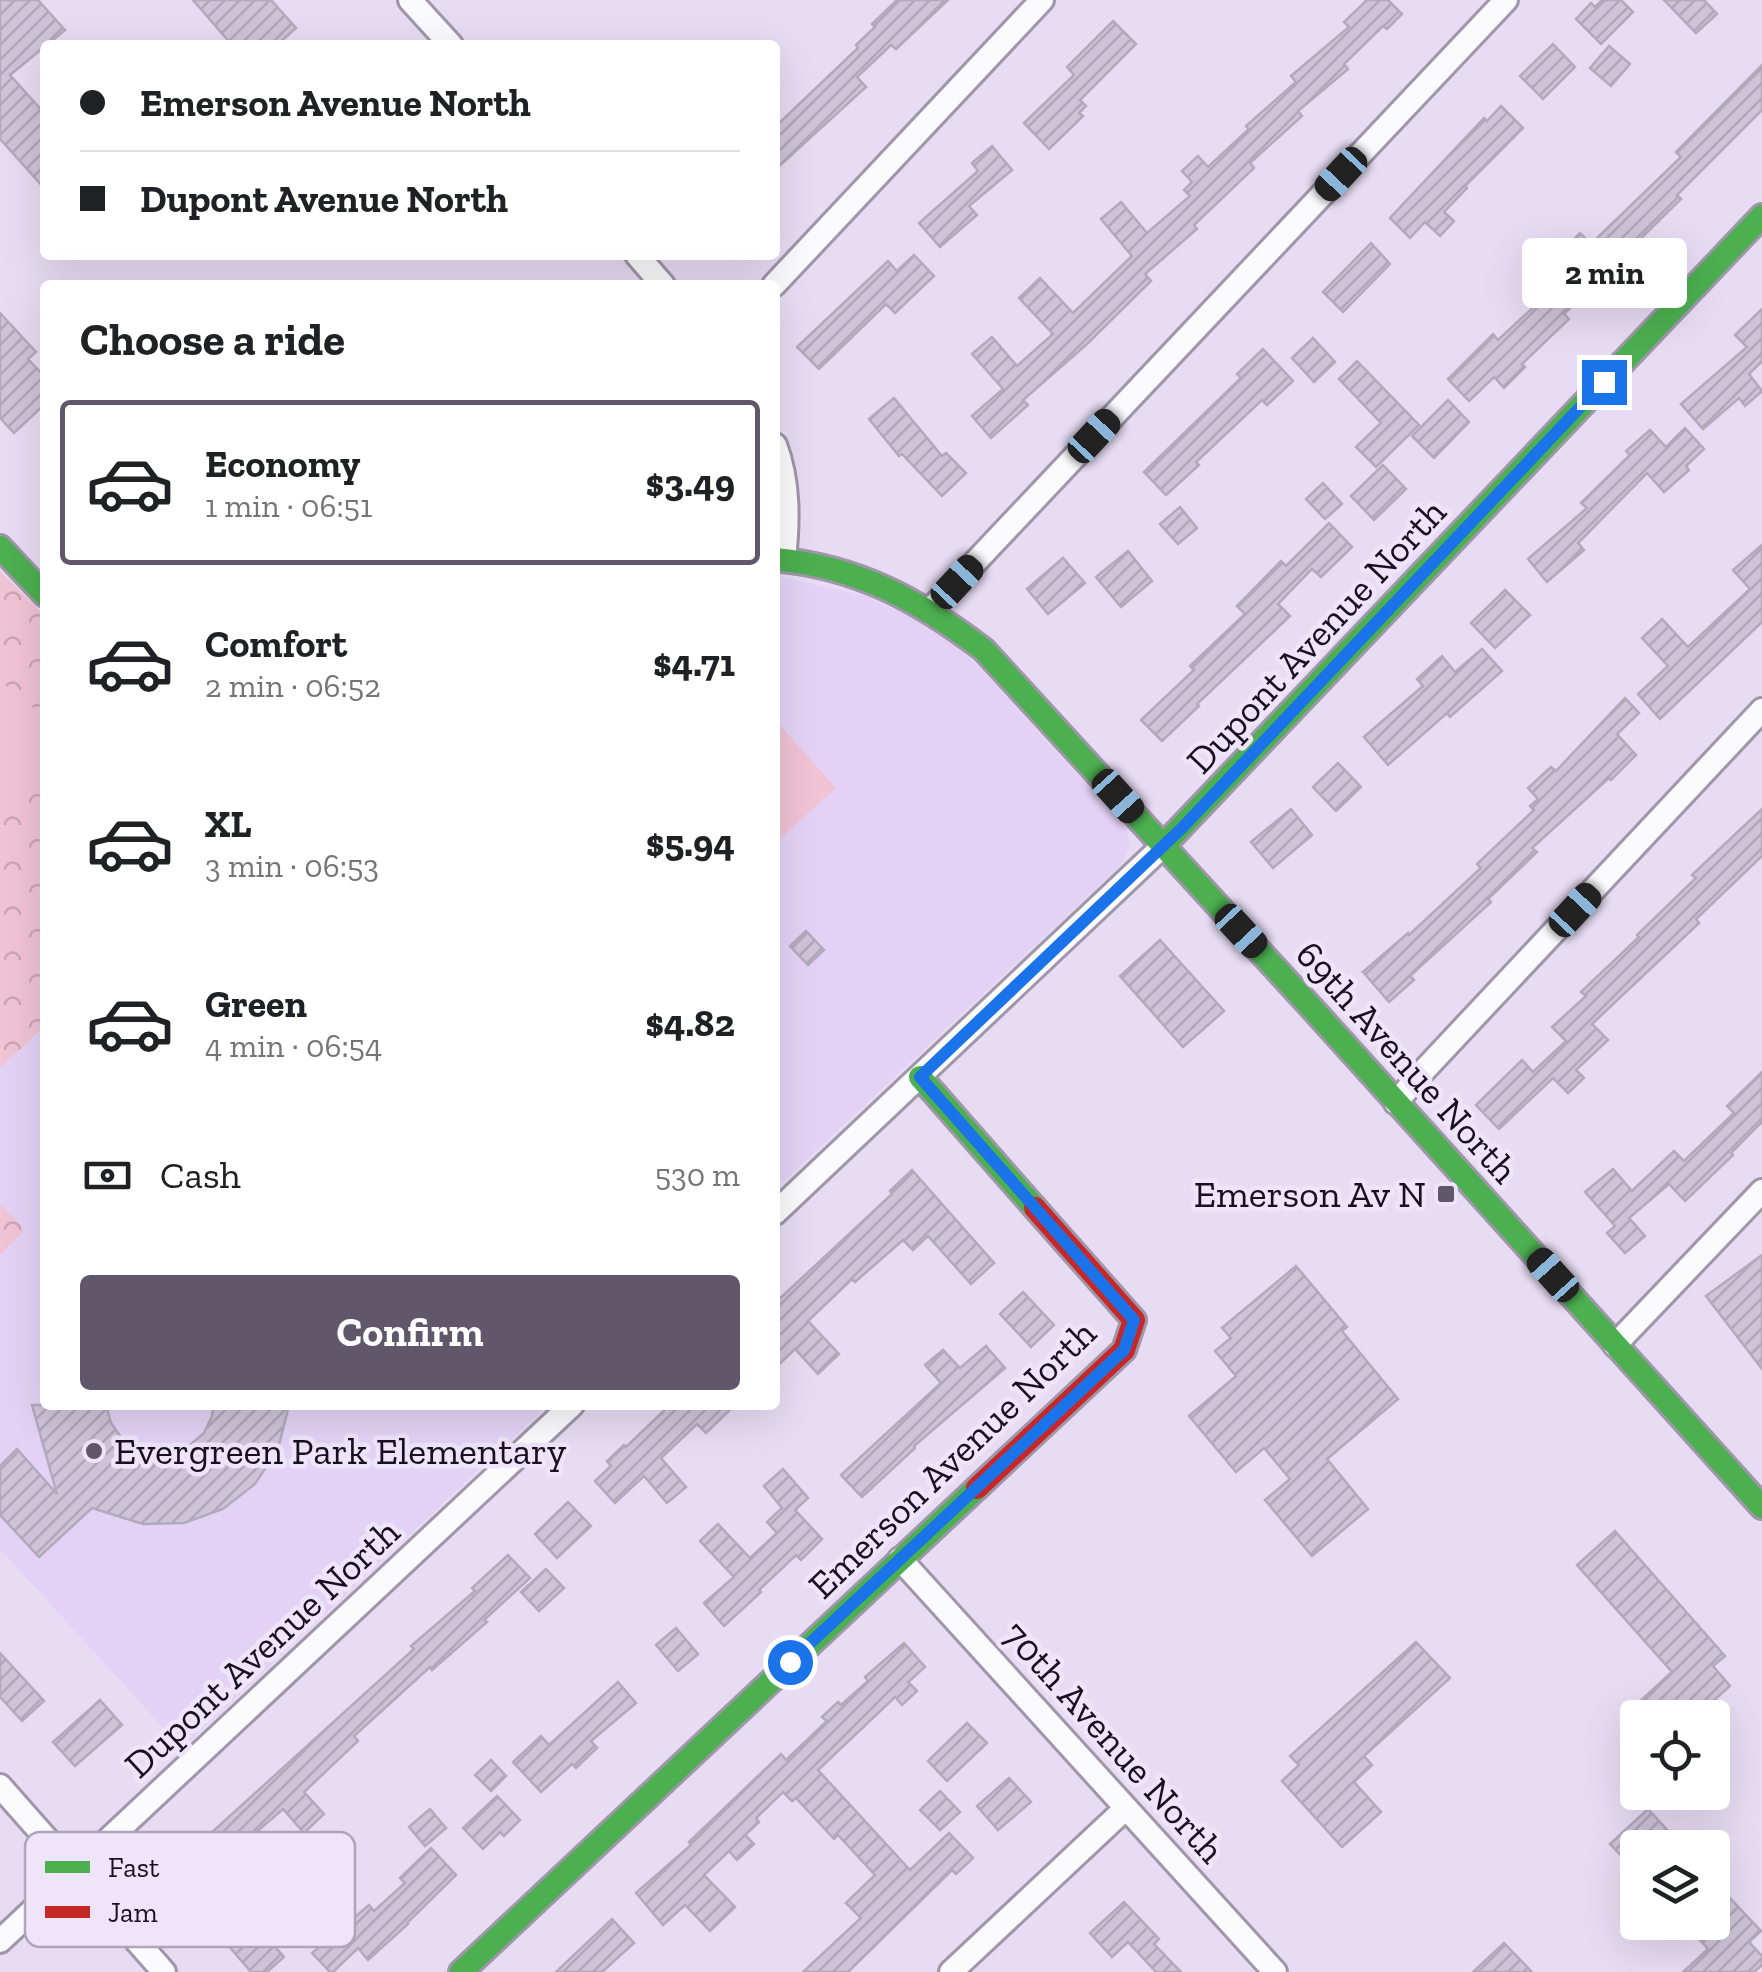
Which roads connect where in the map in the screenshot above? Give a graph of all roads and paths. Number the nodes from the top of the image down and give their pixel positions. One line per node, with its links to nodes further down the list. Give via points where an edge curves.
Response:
1 (410, 0): 4 (street)
2 (1042, 0): 8 (street)
3 (1506, 0): 14 (street)
4 (446, 40)
5 (1762, 216): 16 (street, Dupont Avenue North)
6 (641, 260): 7 (street)
7 (659, 280)
8 (779, 280)
9 (780, 468): 11 (street, 69th Avenue North, via 788,523)
10 (0, 547): 13 (street)
11 (780, 556)
12 (780, 560): 14 (street, 69th Avenue North, via 846,571)
13 (40, 591)
14 (930, 610): 16 (street, 69th Avenue North, via 984,650)
15 (1762, 710): 18 (street)
16 (1163, 846): 17 (street, Dupont Avenue North); 18 (street, 69th Avenue North)
17 (920, 1077): 20 (street, Dupont Avenue North); 24 (street, Emerson Avenue North, via 1134,1320 1124,1350)
18 (1396, 1102): 21 (street, 69th Avenue North)
19 (1761, 1194): 21 (street)
20 (780, 1209)
21 (1616, 1344): 23 (street, 69th Avenue North)
22 (567, 1410): 28 (street, Dupont Avenue North)
23 (1762, 1507)
24 (900, 1559): 26 (street, 70th Avenue North); 33 (street, Emerson Avenue North)
25 (0, 1786): 27 (street)
26 (1126, 1808): 34 (street); 35 (street, 70th Avenue North)
27 (40, 1832)
28 (117, 1832)
29 (25, 1918): 30 (street, Dupont Avenue North)
30 (0, 1941)
31 (142, 1947): 32 (street)
32 (164, 1972)
33 (460, 1972)
34 (952, 1972)
35 (1275, 1972)

